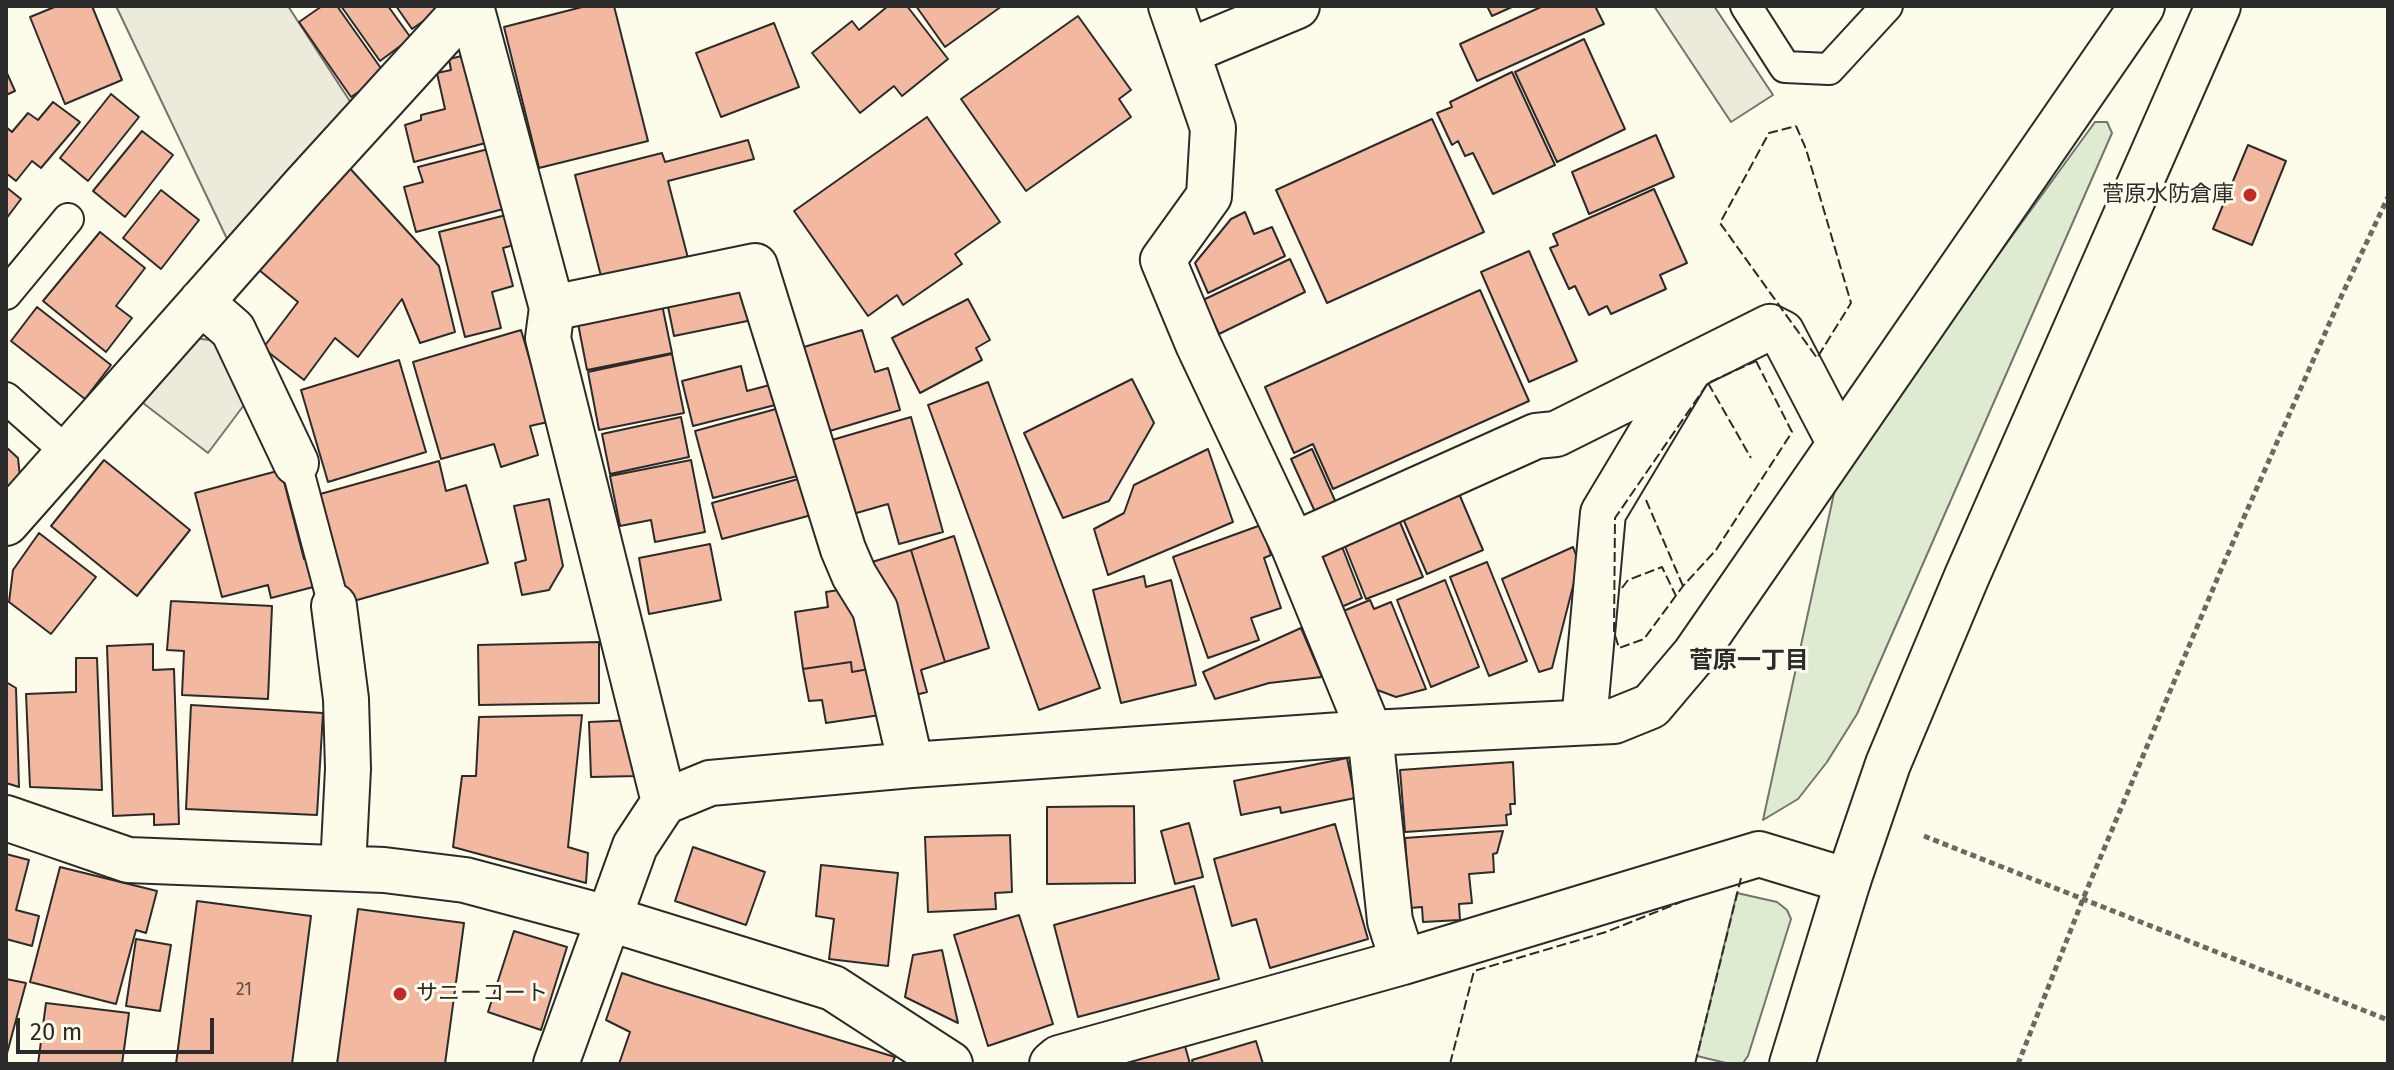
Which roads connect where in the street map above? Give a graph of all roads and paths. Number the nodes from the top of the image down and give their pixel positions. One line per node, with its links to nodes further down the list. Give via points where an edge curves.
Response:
1 (470, 6): 12 (street); 13 (street)
2 (1171, 6): 8 (street)
3 (1297, 6): 8 (street)
4 (1746, 6): 5 (lane, via 1785,67 1829,69)
5 (1887, 6)
6 (2142, 6): 16 (street)
7 (2218, 6): 29 (street, via 1961,591 1888,764)
8 (1187, 52): 20 (street, via 1213,128 1209,196 1163,260)
9 (2388, 197): 30 (path, via 2223,565)
10 (68, 219): 11 (lane)
11 (6, 294)
12 (201, 302): 17 (street); 18 (street, via 233,330)
13 (552, 308): 24 (street, via 755,266 843,549 875,609); 25 (street, via 548,338)
14 (1690, 368): 16 (street, via 1770,327 1782,333); 20 (street, via 1556,434 1536,436); 22 (street, via 1603,513)
15 (6, 398): 17 (lane)
16 (1839, 442): 22 (street, via 1695,654 1651,706 1614,721)
17 (68, 453): 19 (street)
18 (296, 463): 21 (lane)
19 (6, 523)
20 (1293, 545): 23 (street)
21 (334, 606): 28 (street, via 346,699)
22 (1584, 722): 23 (street)
23 (1370, 733): 24 (street); 32 (street, via 1390,921)
24 (911, 765): 25 (street, via 710,783)
25 (664, 802): 31 (street, via 635,846)
26 (6, 818): 28 (street, via 128,860)
27 (1933, 840): 30 (path)
28 (343, 868): 31 (street, via 465,880)
29 (1848, 881): 32 (street, via 1759,854); 37 (street)
30 (2083, 899): 33 (path); 38 (path)
31 (607, 918): 34 (street); 35 (street, via 833,988)
32 (1403, 962): 36 (street)
33 (2388, 1020)
34 (556, 1064)
35 (950, 1064)
36 (1052, 1064)
37 (1792, 1064)
38 (2018, 1064)

